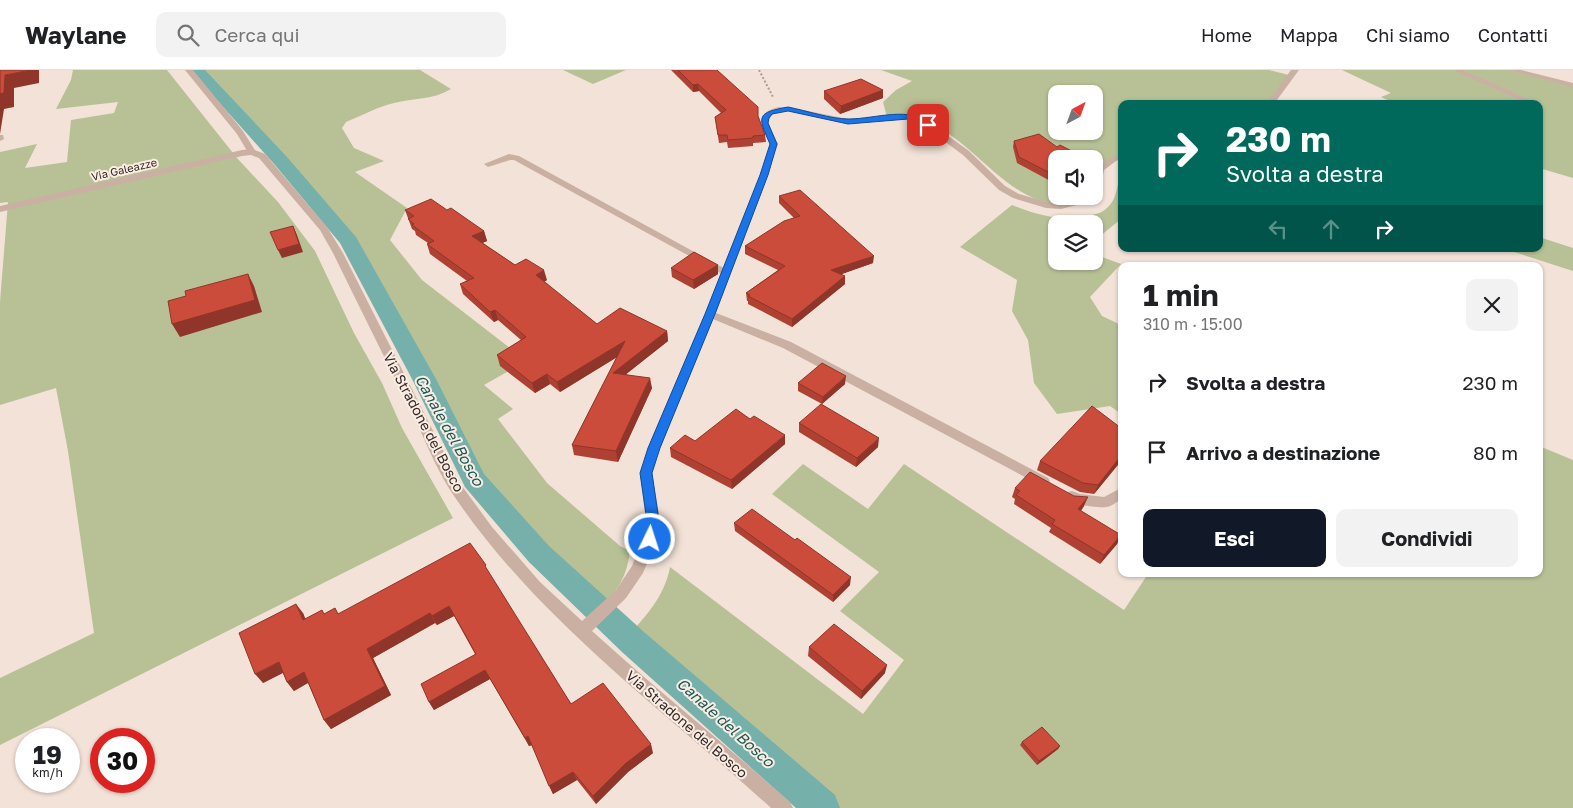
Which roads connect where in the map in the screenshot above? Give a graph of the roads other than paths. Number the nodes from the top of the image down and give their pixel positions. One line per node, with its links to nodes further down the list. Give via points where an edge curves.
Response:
1 (188, 70): 8 (street, Via Stradone del Bosco)
2 (1295, 70): 6 (street)
3 (1457, 70): 7 (street)
4 (1512, 70): 5 (street)
5 (1573, 85)
6 (1273, 100)
7 (1526, 100)
8 (252, 152): 13 (street, Via Galeazze); 17 (street, Via Stradone del Bosco, via 262,156 324,229 454,484 487,530 535,586)
9 (1118, 158): 11 (street)
10 (488, 164): 14 (street, via 516,158)
11 (1103, 167)
12 (1066, 205): 14 (street, via 1046,206 1002,188 966,153 919,119 897,117 848,122 779,109 770,112 764,123 774,144 772,152)
13 (0, 209)
14 (726, 272): 15 (street)
15 (710, 314): 16 (street, via 787,345 1077,499 1106,502); 17 (street, via 646,473 652,514 650,539 638,568 621,594)
16 (1118, 495)
17 (582, 631): 18 (street, Via Stradone del Bosco)
18 (784, 808)

